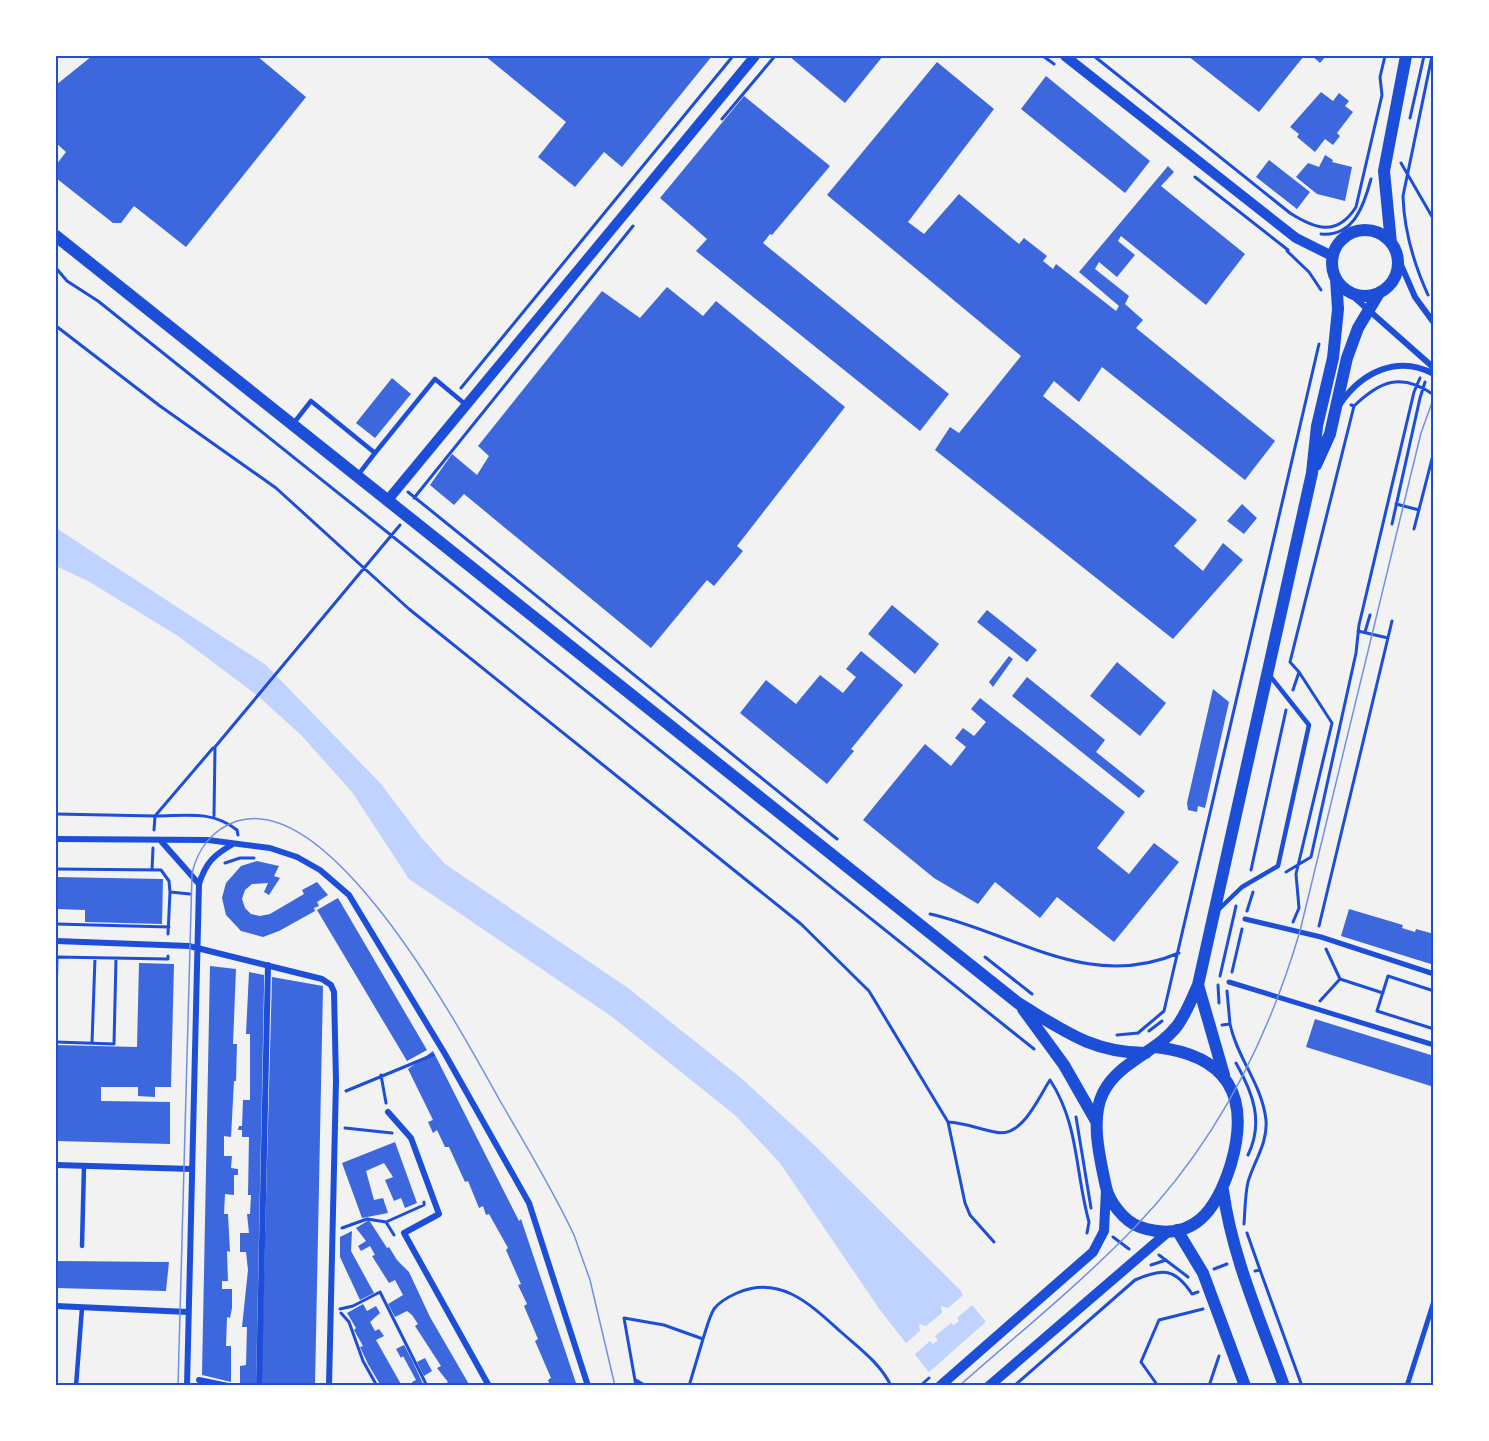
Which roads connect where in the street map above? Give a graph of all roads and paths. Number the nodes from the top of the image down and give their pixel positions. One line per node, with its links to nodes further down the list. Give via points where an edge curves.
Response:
1 (733, 56): 39 (path)
2 (755, 56): 41 (street)
3 (775, 56): 11 (path)
4 (1065, 56): 22 (street, via 1296,238)
5 (1094, 56): 6 (path, via 1290,213 1322,228 1341,223 1356,207 1382,94)
6 (1384, 56)
7 (1406, 56): 13 (main road)
8 (1424, 56): 10 (path)
9 (1432, 56): 15 (path)
10 (1410, 119)
11 (715, 127)
12 (1402, 157): 14 (path)
13 (1384, 161): 14 (path); 18 (path, via 1375,159 1358,218 1340,231); 20 (main road)
14 (1401, 165): 15 (path)
15 (1408, 170): 16 (path); 29 (path, via 1404,216 1420,275)
16 (1434, 220)
17 (634, 225): 50 (path)
18 (1315, 234)
19 (56, 236): 44 (main road)
20 (1391, 243): 22 (main road, via 1373,231 1352,232 1343,238); 23 (main road)
21 (1287, 251): 28 (path, via 1309,272)
22 (1332, 256): 25 (main road)
23 (1398, 258): 27 (main road, via 1394,279); 31 (street, via 1415,297)
24 (56, 268): 57 (path, via 67,281 98,301)
25 (1336, 279): 26 (main road); 40 (main road, via 1338,309 1333,358)
26 (1347, 291): 27 (main road, via 1358,296); 30 (street)
27 (1379, 293): 30 (main road)
28 (1323, 298)
29 (1431, 299)
30 (1368, 311): 34 (street); 43 (main road, via 1347,358)
31 (1434, 323)
32 (56, 327): 58 (path, via 276,488)
33 (1320, 338): 37 (path)
34 (1430, 371): 35 (path); 36 (path); 43 (street, via 1388,366 1356,384)
35 (1417, 384): 36 (path); 42 (path, via 1396,380 1370,390); 61 (path)
36 (1423, 388): 38 (path); 52 (path)
37 (1308, 393): 40 (path); 92 (path)
38 (1434, 395)
39 (455, 396): 41 (lane); 46 (lane, via 435,379)
40 (1323, 397): 47 (main road)
41 (467, 406): 49 (street)
42 (1353, 406): 43 (path); 64 (path, via 1290,662)
43 (1338, 407): 47 (main road)
44 (292, 425): 46 (lane, via 311,401); 48 (main road)
45 (1434, 451): 53 (path)
46 (375, 453): 48 (lane)
47 (1312, 473): 65 (main road)
48 (357, 477): 51 (main road)
49 (401, 486): 50 (path); 51 (street)
50 (416, 500): 54 (path); 72 (path)
51 (387, 501): 54 (main road)
52 (1396, 504): 53 (path); 55 (path)
53 (1419, 510): 56 (path)
54 (407, 517): 57 (path); 106 (main road)
55 (1392, 524)
56 (1414, 529)
57 (391, 536): 58 (path); 120 (path)
58 (365, 567): 66 (path); 130 (path, via 409,609 801,924 869,991)
59 (1370, 615): 62 (path)
60 (1392, 621): 63 (path)
61 (1358, 631): 62 (path); 76 (path, via 1311,857)
62 (1365, 632): 63 (path)
63 (1388, 638): 89 (path, via 1319,923)
64 (1299, 672)
65 (1267, 673): 83 (main road); 83 (lane, via 1309,725 1278,866 1242,887)
66 (215, 747): 67 (path, via 155,816); 68 (path)
67 (56, 814)
68 (214, 816)
69 (56, 839): 70 (street)
70 (162, 841): 71 (street); 77 (street)
71 (237, 844): 77 (street, via 211,858); 119 (street, via 283,850 320,870 349,895)
72 (846, 846)
73 (256, 858): 74 (path, via 240,858)
74 (220, 867)
75 (56, 869): 79 (path, via 161,870 169,881)
76 (1281, 876)
77 (200, 884): 91 (street)
78 (1262, 888): 80 (path)
79 (170, 892)
80 (1245, 899)
81 (1237, 905): 107 (path, via 1218,984)
82 (921, 906): 84 (path)
83 (1216, 913): 101 (main road)
84 (930, 914): 86 (path); 92 (path, via 1018,946 1108,967 1142,964)
85 (1245, 919): 89 (street); 100 (path)
86 (939, 921)
87 (56, 924): 88 (path)
88 (169, 927)
89 (1321, 937): 98 (street); 99 (path)
90 (56, 941): 91 (street)
91 (198, 947): 97 (street); 136 (street)
92 (1179, 953): 112 (path, via 1164,1011 1138,1034 1115,1037 1140,1039 1160,1021)
93 (983, 956): 104 (path)
94 (57, 957): 105 (path)
95 (95, 958): 116 (path)
96 (116, 959): 116 (path, via 114,1044)
97 (268, 965): 176 (street); 177 (street, via 322,979 334,992 336,1081)
98 (1434, 974)
99 (1340, 979): 103 (path); 108 (path)
100 (1229, 982): 108 (street); 111 (path, via 1226,995)
101 (1198, 985): 112 (main road); 114 (main road)
102 (1434, 990): 103 (path, via 1388,976)
103 (1383, 993): 113 (path, via 1377,1011)
104 (1037, 998)
105 (56, 1000): 110 (path)
106 (1018, 1003): 118 (main road, via 1098,1047 1111,1051); 122 (main road)
107 (1219, 1005)
108 (1312, 1009): 117 (street)
109 (1221, 1015): 114 (path, via 1223,1033)
110 (56, 1022)
111 (1230, 1024)
112 (1177, 1026): 118 (main road)
113 (1434, 1029)
114 (1211, 1033): 125 (main road)
115 (56, 1042): 116 (path)
116 (92, 1043)
117 (1434, 1045)
118 (1150, 1050): 125 (main road, via 1185,1050 1216,1069); 129 (main road, via 1109,1083)
119 (445, 1054): 123 (path, via 436,1060 432,1053); 181 (street, via 529,1203)
120 (1042, 1055)
121 (1235, 1061): 133 (path, via 1251,1090 1257,1119 1254,1143)
122 (1064, 1065): 124 (path); 129 (main road)
123 (381, 1075): 126 (path); 128 (path)
124 (1050, 1080): 130 (path, via 1024,1120 1012,1131 997,1133 969,1123); 143 (path, via 1066,1107 1071,1125)
125 (1227, 1082): 138 (main road, via 1239,1116 1238,1140)
126 (356, 1086)
127 (1073, 1108): 144 (path, via 1091,1212)
128 (388, 1112): 180 (street, via 411,1138 439,1214 404,1233)
129 (1096, 1121): 137 (main road)
130 (948, 1122): 149 (path, via 965,1203 970,1215)
131 (341, 1127): 132 (path)
132 (396, 1134)
133 (1246, 1160)
134 (56, 1165): 135 (street)
135 (84, 1166): 136 (street); 150 (lane)
136 (192, 1169): 165 (street)
137 (1106, 1189): 144 (street); 145 (main road, via 1118,1210 1136,1226)
138 (1223, 1190): 145 (main road, via 1204,1216); 153 (main road)
139 (424, 1197): 142 (path, via 424,1205)
140 (339, 1218): 142 (path, via 339,1229 367,1219)
141 (1238, 1220): 147 (path)
142 (386, 1222): 148 (path)
143 (1089, 1222): 144 (path); 146 (path)
144 (1105, 1226): 152 (path); 186 (street, via 1094,1252)
145 (1173, 1231): 151 (street); 156 (main road)
146 (1087, 1238)
147 (1243, 1240)
148 (398, 1242)
149 (994, 1242)
150 (82, 1246)
151 (1151, 1249): 152 (street); 157 (path)
152 (1140, 1257): 155 (path); 187 (street)
153 (1238, 1260): 156 (path); 158 (path, via 1248,1255); 192 (main road)
154 (1260, 1270): 193 (path)
155 (1155, 1271)
156 (1203, 1273): 157 (path); 191 (main road)
157 (1190, 1278): 163 (path)
158 (1258, 1282)
159 (338, 1298): 164 (path)
160 (1434, 1301): 194 (street)
161 (56, 1306): 162 (street)
162 (82, 1308): 165 (street); 173 (lane)
163 (1203, 1309): 166 (path); 189 (path, via 1159,1320 1141,1362)
164 (338, 1310): 167 (path); 178 (path, via 349,1322); 179 (path, via 380,1292)
165 (188, 1312): 174 (street)
166 (1206, 1318)
167 (338, 1320)
168 (1083, 1326): 188 (path)
169 (703, 1339): 172 (path, via 664,1325 624,1318); 184 (path); 185 (path, via 714,1309 724,1299 748,1288 771,1286 787,1290 811,1305 865,1353)
170 (1223, 1365): 190 (path, via 1219,1355)
171 (199, 1380): 175 (street)
172 (636, 1380): 182 (path); 183 (path)
173 (76, 1386)
174 (187, 1386)
175 (228, 1386)
176 (259, 1386)
177 (329, 1386)
178 (377, 1386)
179 (427, 1386)
180 (489, 1386)
181 (588, 1386)
182 (636, 1386)
183 (646, 1386)
184 (689, 1386)
185 (891, 1386)
186 (940, 1386)
187 (989, 1386)
188 (1014, 1386)
189 (1158, 1386)
190 (1209, 1386)
191 (1245, 1386)
192 (1284, 1386)
193 (1302, 1386)
194 (1407, 1386)

